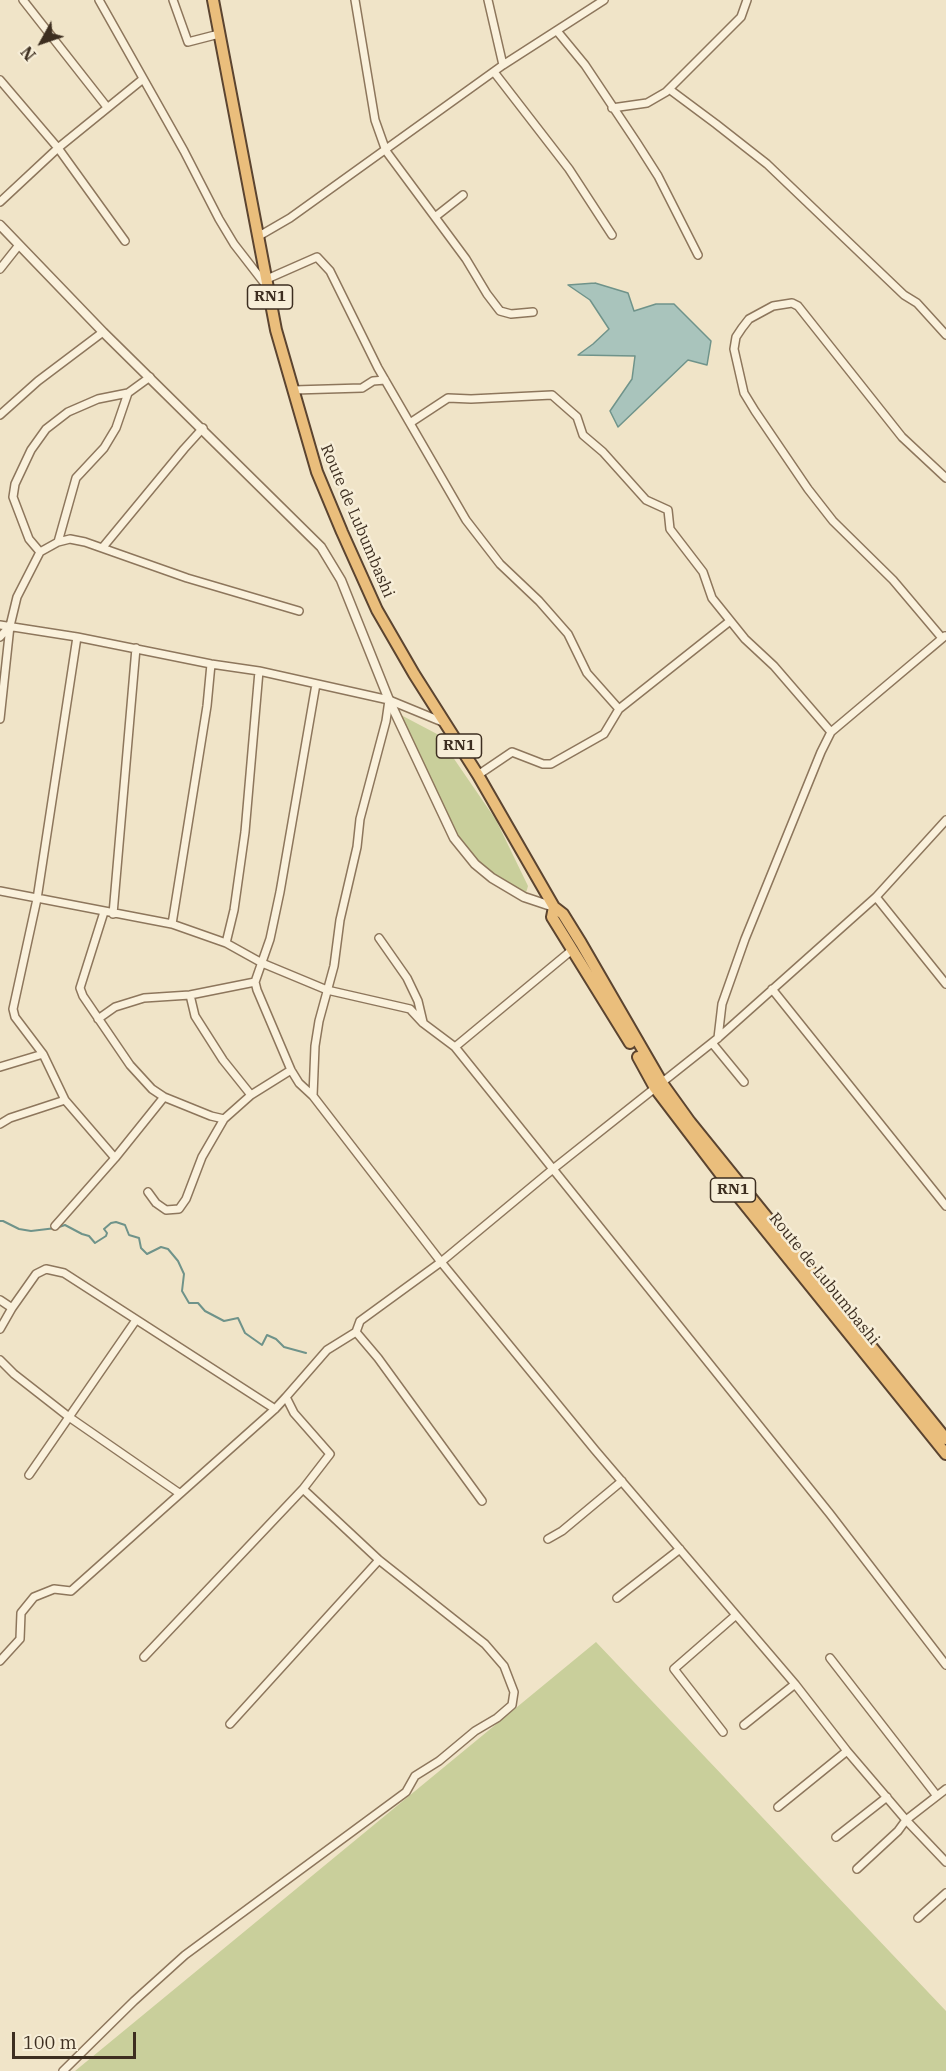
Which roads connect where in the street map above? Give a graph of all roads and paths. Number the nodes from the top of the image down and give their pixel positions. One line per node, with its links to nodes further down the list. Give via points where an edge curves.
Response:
1 (23, 0): 18 (street)
2 (99, 0): 15 (street)
3 (173, 0): 12 (street, via 188,42)
4 (213, 0): 12 (highway, Route de Lubumbashi / RN1)
5 (355, 0): 21 (street, via 375,120)
6 (488, 0): 13 (street)
7 (587, 0): 10 (street)
8 (604, 0): 10 (street)
9 (747, 0): 17 (street, via 741,17)
10 (592, 7): 11 (street)
11 (557, 31): 13 (street); 19 (street, via 585,65)
12 (219, 34): 27 (highway, Route de Lubumbashi / RN1)
13 (503, 65): 14 (street)
14 (494, 72): 21 (street); 26 (street, via 569,170)
15 (143, 79): 18 (street); 32 (street, via 234,244)
16 (0, 80): 20 (street)
17 (669, 89): 19 (street, via 647,103); 35 (street, via 767,164 917,303)
18 (107, 107): 20 (street)
19 (612, 108): 30 (street, via 658,176)
20 (58, 148): 23 (street); 28 (street)
21 (386, 151): 24 (street); 27 (street)
22 (463, 195): 24 (street)
23 (0, 202)
24 (435, 217): 33 (street, via 500,310 511,314)
25 (0, 225): 29 (street)
26 (612, 235)
27 (259, 236): 32 (highway, Route de Lubumbashi / RN1)
28 (125, 241)
29 (19, 244): 31 (street); 34 (street)
30 (698, 255)
31 (0, 269)
32 (268, 284): 37 (street, via 317,257 330,270); 38 (highway, Route de Lubumbashi / RN1, via 276,330)
33 (533, 312)
34 (103, 332): 36 (street); 40 (street)
35 (946, 335)
36 (150, 377): 39 (street); 42 (street)
37 (385, 380): 38 (street, via 362,388); 41 (street)
38 (294, 390): 61 (highway, Route de Lubumbashi / RN1, via 317,472 351,553 377,610)
39 (128, 393): 44 (street, via 104,448 76,478); 46 (street, via 98,399 68,412 46,429 31,450 13,496 29,539)
40 (0, 414)
41 (410, 423): 48 (street, via 448,398 552,395 577,417 583,435 646,500 668,510 670,529 703,572 712,598); 59 (street, via 466,520 500,564 568,634 587,673)
42 (203, 428): 45 (street); 58 (street, via 332,561)
43 (946, 478): 53 (street, via 902,437 798,306 773,306 749,319 742,328 734,349 744,393 755,411 833,521)
44 (58, 542): 45 (street, via 70,539); 46 (street)
45 (103, 547): 47 (street, via 187,578)
46 (40, 552): 50 (street, via 17,597)
47 (299, 611)
48 (730, 621): 59 (street); 62 (street)
49 (0, 625): 50 (street)
50 (10, 626): 51 (street); 52 (street); 60 (street)
51 (0, 637)
52 (77, 637): 54 (street); 67 (street)
53 (944, 637): 62 (street)
54 (136, 648): 55 (street); 70 (street)
55 (211, 664): 56 (street); 71 (street)
56 (259, 671): 57 (street); 73 (street, via 245,832)
57 (316, 684): 58 (street); 75 (street, via 280,892)
58 (388, 700): 61 (street); 68 (street, via 454,838 465,852 509,889); 79 (street)
59 (619, 708): 63 (street, via 604,734 551,764 512,752)
60 (0, 719)
61 (445, 723): 63 (highway, Route de Lubumbashi / RN1)
62 (831, 732): 83 (street, via 741,949 722,1004)
63 (478, 776): 68 (highway, Route de Lubumbashi / RN1)
64 (946, 820): 66 (street)
65 (2, 893): 67 (street)
66 (876, 897): 77 (street); 78 (street)
67 (37, 899): 69 (street); 85 (street, via 13,1009)
68 (554, 907): 74 (highway, Route de Lubumbashi / RN1, via 552,917); 89 (highway, Route de Lubumbashi / RN1, via 569,924)
69 (104, 912): 70 (street); 81 (street, via 80,988)
70 (113, 914): 71 (street)
71 (172, 924): 73 (street)
72 (379, 938): 82 (street, via 407,978)
73 (226, 943): 75 (street)
74 (572, 950): 84 (street); 89 (highway, Route de Lubumbashi / RN1)
75 (262, 963): 76 (street); 79 (street)
76 (255, 982): 80 (street); 87 (street)
77 (946, 984)
78 (772, 989): 83 (street); 99 (street)
79 (327, 990): 82 (street, via 410,1009); 92 (street, via 315,1046)
80 (190, 995): 81 (street, via 144,998 115,1007); 90 (street, via 195,1016)
81 (98, 1019): 91 (street, via 130,1065)
82 (423, 1023): 84 (street)
83 (715, 1040): 88 (street); 89 (street)
84 (455, 1047): 97 (street)
85 (43, 1054): 86 (street); 93 (street)
86 (0, 1067)
87 (291, 1070): 90 (street); 92 (street)
88 (744, 1082)
89 (659, 1085): 97 (street); 111 (highway, Route de Lubumbashi / RN1); 112 (highway, Route de Lubumbashi / RN1, via 732,1189)
90 (251, 1095): 94 (street)
91 (164, 1096): 94 (street); 96 (street)
92 (313, 1096): 101 (street)
93 (65, 1100): 95 (street); 96 (street)
94 (224, 1119): 98 (street, via 179,1209 166,1210)
95 (0, 1124)
96 (115, 1158): 100 (street)
97 (553, 1169): 101 (street); 126 (street)
98 (148, 1192)
99 (946, 1206)
100 (55, 1226)
101 (441, 1262): 106 (street, via 360,1321); 114 (street)
102 (0, 1300): 103 (street)
103 (12, 1308): 104 (street, via 36,1274 46,1269 64,1273); 105 (street)
104 (136, 1320): 109 (street); 110 (street)
105 (0, 1329)
106 (356, 1332): 108 (street, via 327,1350); 117 (street)
107 (0, 1359): 110 (street)
108 (286, 1397): 109 (street); 115 (street, via 294,1413 330,1454)
109 (274, 1410): 116 (street)
110 (69, 1417): 113 (street); 116 (street)
111 (946, 1439)
112 (946, 1454)
113 (29, 1475)
114 (622, 1481): 118 (street); 119 (street)
115 (303, 1489): 120 (street); 123 (street)
116 (179, 1493): 125 (street, via 71,1591 54,1589 34,1597 21,1613 20,1639)
117 (482, 1501)
118 (548, 1539)
119 (680, 1550): 121 (street); 122 (street)
120 (379, 1560): 128 (street); 142 (street, via 485,1644 504,1666 514,1692 512,1705 415,1776 406,1792 185,1955)
121 (617, 1598)
122 (736, 1615): 127 (street); 130 (street, via 674,1669)
123 (144, 1657)
124 (830, 1658): 133 (street)
125 (0, 1661)
126 (946, 1665)
127 (795, 1684): 129 (street); 131 (street)
128 (230, 1724)
129 (744, 1725)
130 (723, 1732)
131 (847, 1751): 134 (street); 135 (street)
132 (946, 1789): 133 (street)
133 (937, 1796): 136 (street)
134 (887, 1797): 136 (street); 137 (street)
135 (778, 1807)
136 (906, 1820): 138 (street); 139 (street)
137 (836, 1837)
138 (946, 1862)
139 (857, 1869)
140 (946, 1893): 141 (street)
141 (918, 1918)
142 (63, 2071)

